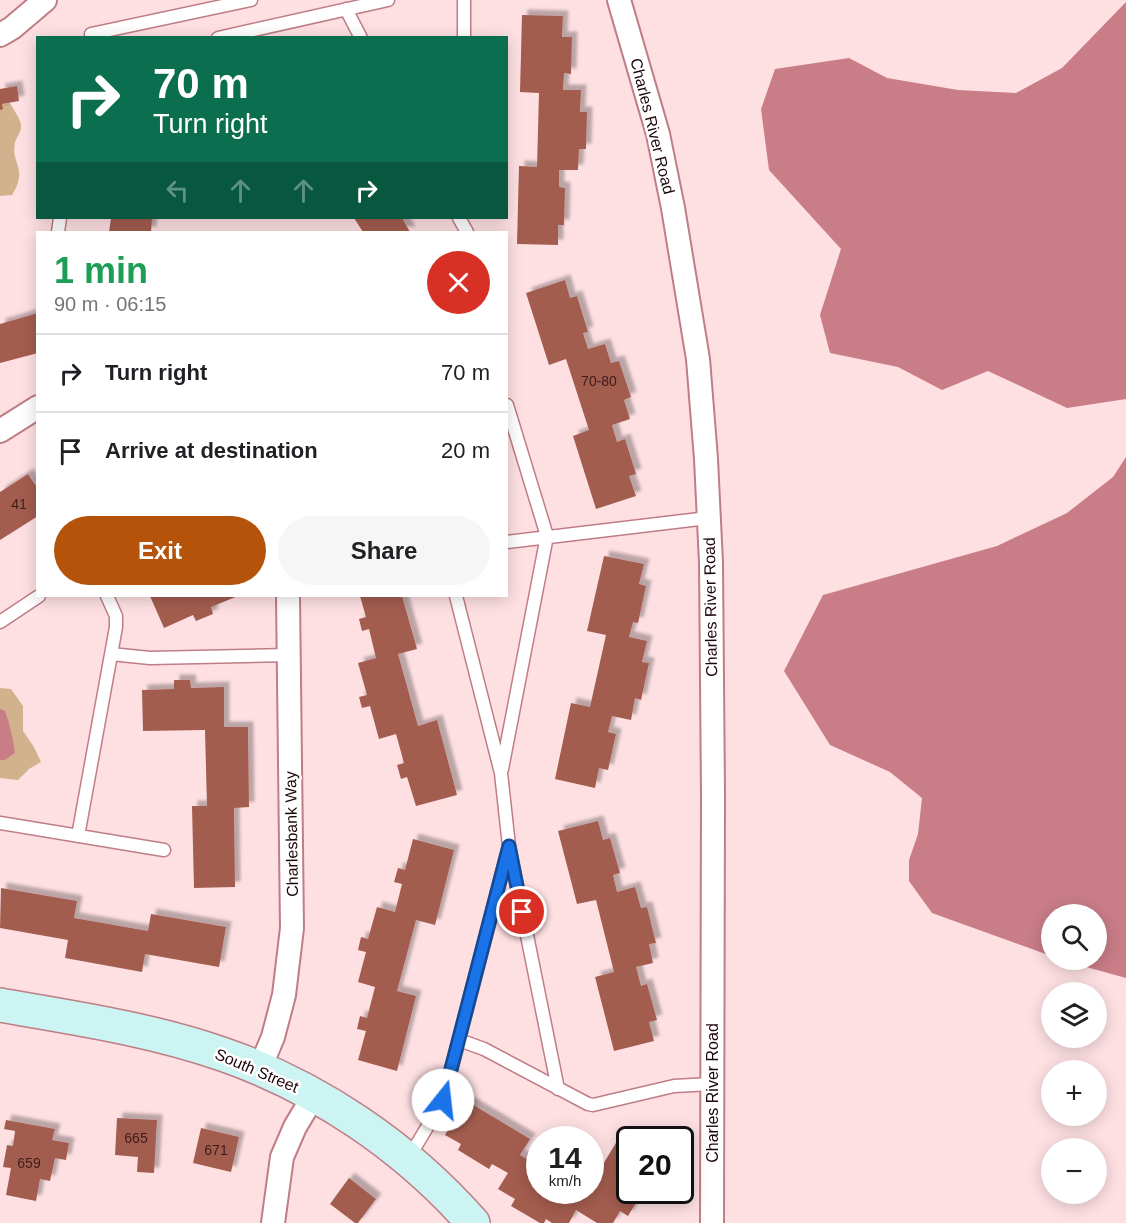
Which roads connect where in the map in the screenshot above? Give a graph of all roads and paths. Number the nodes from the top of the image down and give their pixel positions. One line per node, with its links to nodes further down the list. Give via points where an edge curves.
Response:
1 (45, 0): 8 (street)
2 (251, 0): 7 (lane)
3 (388, 0): 6 (lane)
4 (464, 0): 11 (lane)
5 (619, 0): 15 (street, Charles River Road, via 658,134 686,281 698,359)
6 (346, 9): 9 (lane); 10 (lane)
7 (91, 34)
8 (0, 35)
9 (227, 36)
10 (360, 36)
11 (464, 36)
12 (36, 408): 14 (street)
13 (508, 408): 16 (lane)
14 (0, 431)
15 (708, 518): 16 (lane); 33 (street, Charles River Road, via 713,795)
16 (547, 536): 17 (lane); 25 (lane)
17 (508, 542)
18 (38, 597): 22 (lane)
19 (107, 597): 23 (lane, via 116,616)
20 (288, 597): 24 (street, Charlesbank Way)
21 (456, 597): 25 (lane)
22 (0, 622)
23 (111, 654): 24 (lane, via 150,658); 27 (lane)
24 (289, 655): 32 (street, Charlesbank Way, via 292,928 279,1015)
25 (501, 773): 28 (lane)
26 (0, 823): 27 (lane)
27 (78, 836): 29 (lane)
28 (509, 846): 31 (lane); 34 (lane)
29 (164, 850)
30 (0, 1005): 32 (main road, South Street, via 143,1032)
31 (459, 1040): 34 (lane, via 484,1049); 36 (lane, via 443,1100)
32 (260, 1068): 35 (main road, South Street)
33 (711, 1084): 34 (lane, via 674,1086 593,1105); 39 (street, Charles River Road)
34 (558, 1089)
35 (314, 1095): 36 (main road, South Street); 37 (street, via 282,1157)
36 (408, 1159): 38 (main road, South Street)
37 (273, 1223)
38 (472, 1223)
39 (712, 1223)

